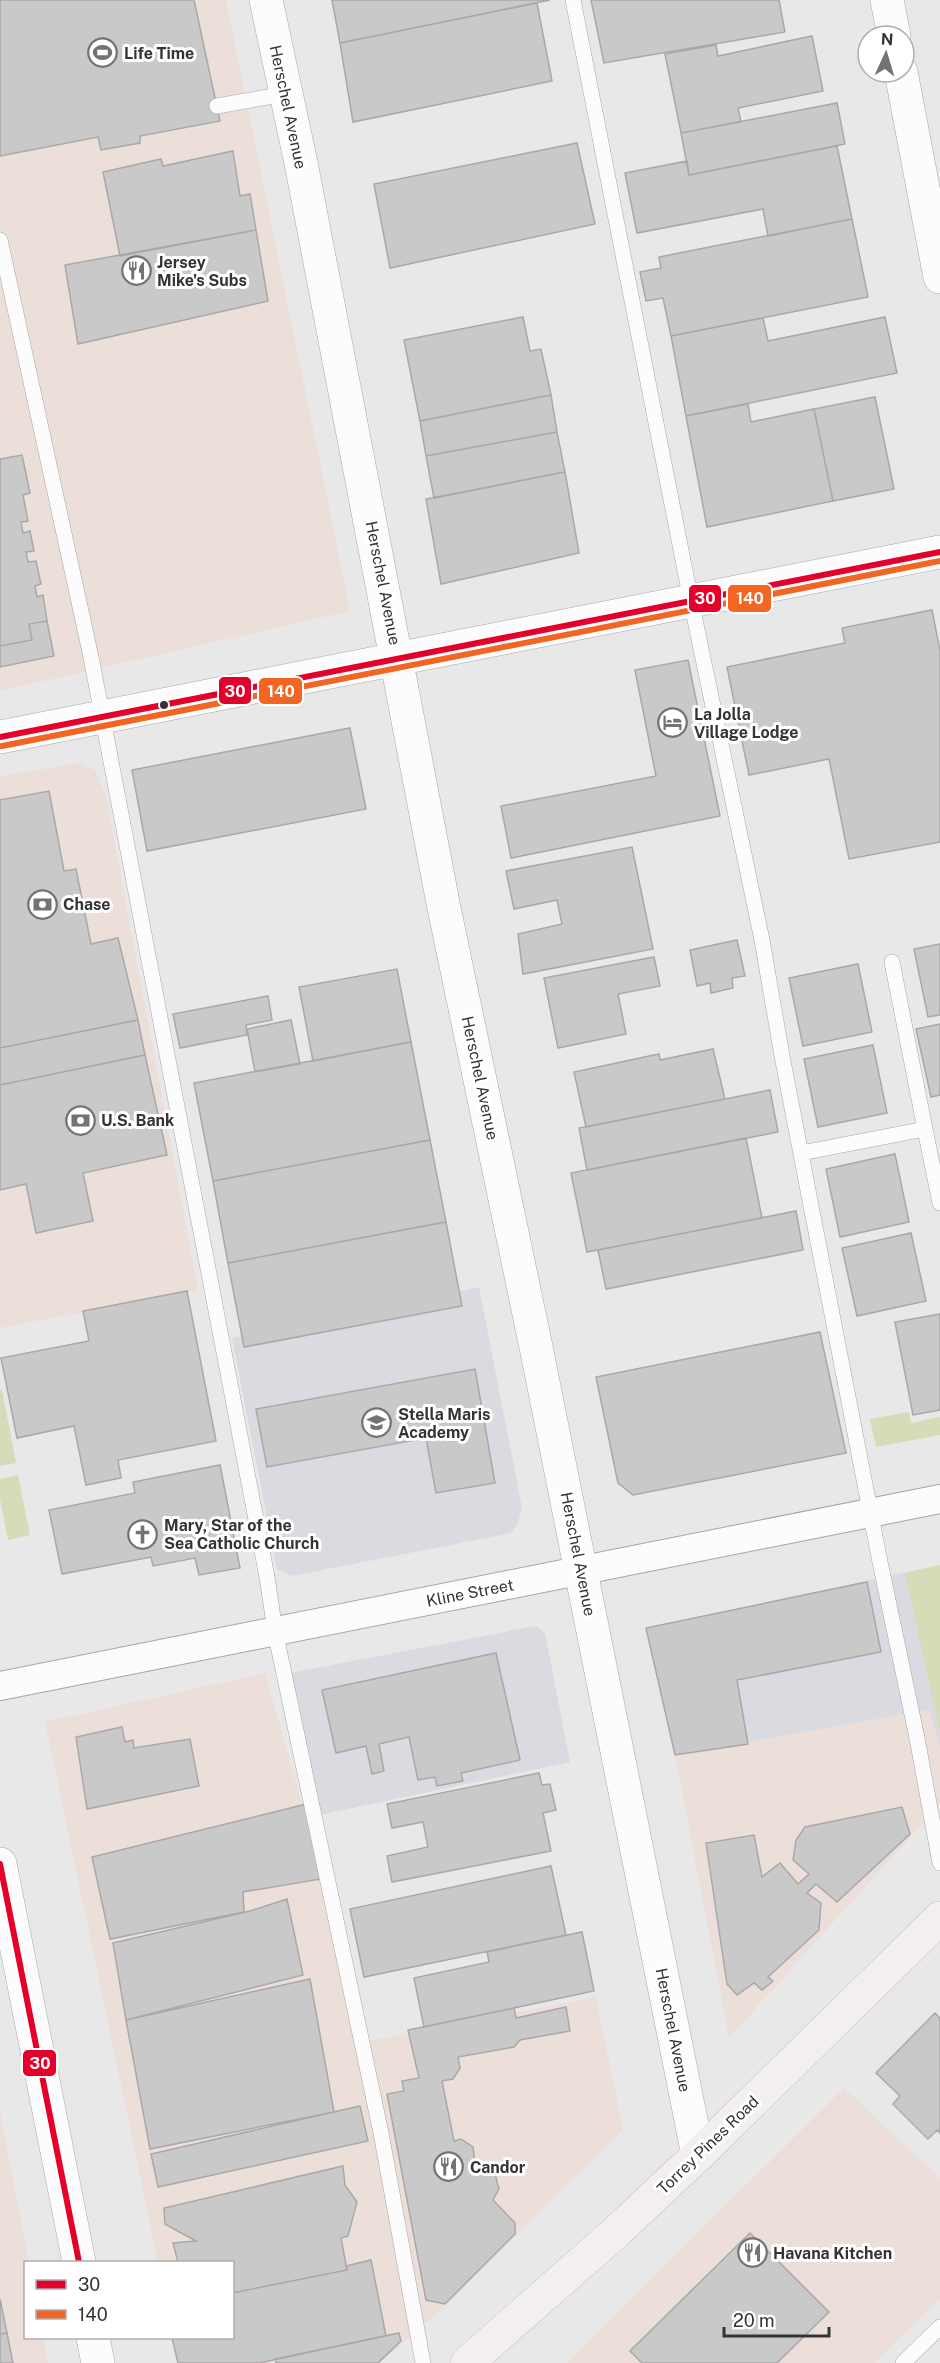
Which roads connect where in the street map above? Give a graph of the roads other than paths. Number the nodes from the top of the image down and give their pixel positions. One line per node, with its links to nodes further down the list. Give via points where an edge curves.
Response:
1 (266, 0): 6 (street, Herschel Avenue)
2 (573, 0): 11 (lane)
3 (887, 0): 4 (street)
4 (892, 24)
5 (903, 84): 9 (street)
6 (285, 94): 7 (lane); 12 (street, Herschel Avenue)
7 (217, 106)
8 (0, 240): 13 (lane)
9 (940, 277)
10 (940, 552): 11 (street)
11 (691, 601): 12 (street); 17 (lane, via 762,940)
12 (398, 658): 13 (street); 21 (street, Herschel Avenue, via 444,908)
13 (102, 716): 14 (street); 22 (lane)
14 (0, 737)
15 (892, 962): 16 (lane)
16 (925, 1129): 17 (lane); 18 (lane)
17 (801, 1153): 20 (lane)
18 (940, 1203)
19 (940, 1499): 20 (street, Kline Street)
20 (871, 1513): 21 (street, Kline Street); 24 (lane)
21 (581, 1570): 22 (street, Kline Street); 27 (street, Herschel Avenue)
22 (275, 1631): 23 (street, Kline Street); 32 (lane, via 381,2133)
23 (0, 1686)
24 (940, 1863)
25 (0, 1864): 28 (street)
26 (940, 1918): 27 (main road, Torrey Pines Road)
27 (699, 2155): 33 (main road, Torrey Pines Road)
28 (79, 2261)
29 (940, 2327): 34 (lane)
30 (93, 2339): 31 (street)
31 (98, 2363)
32 (423, 2363)
33 (467, 2363)
34 (903, 2363)

